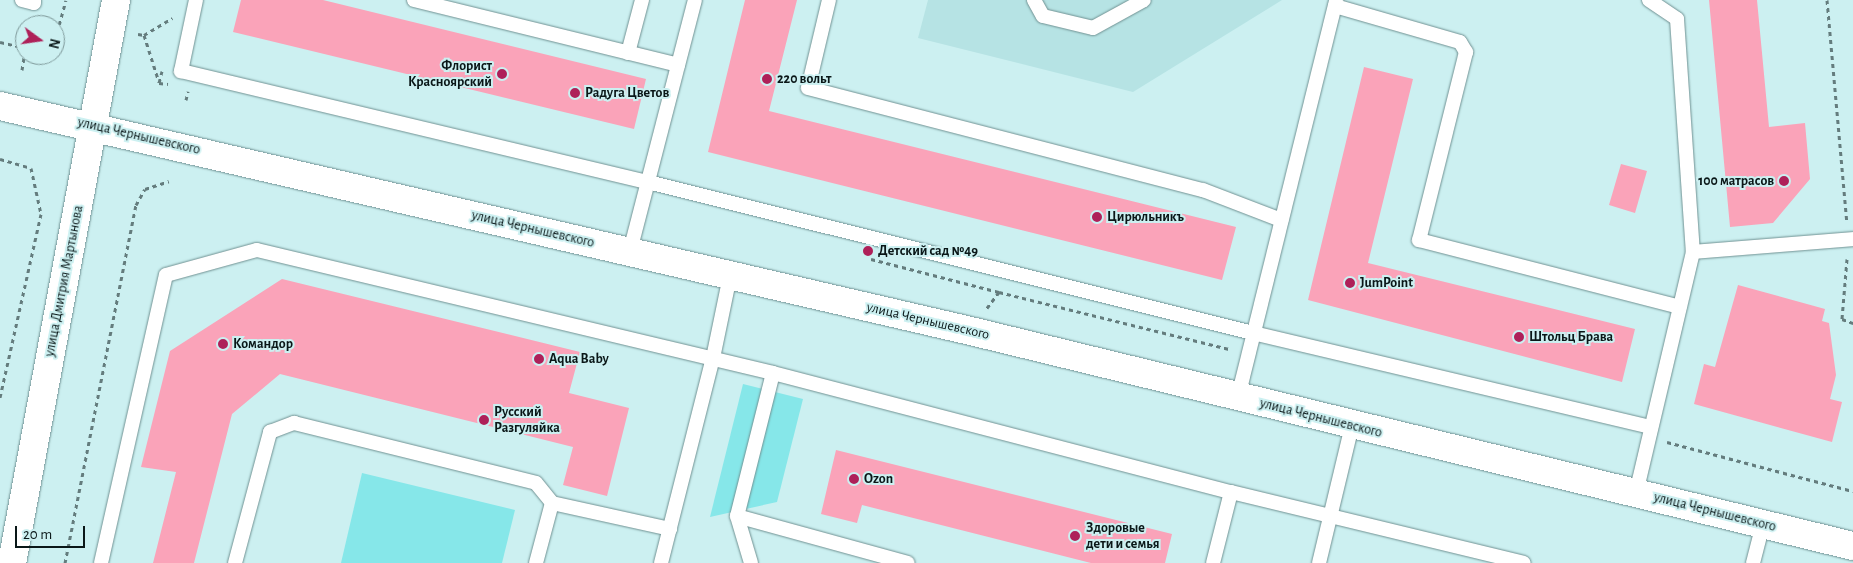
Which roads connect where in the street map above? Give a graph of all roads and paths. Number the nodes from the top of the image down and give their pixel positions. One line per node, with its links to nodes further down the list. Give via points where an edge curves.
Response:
1 (22, 0): 2 (lane, via 34,3)
2 (34, 0)
3 (66, 0): 16 (path)
4 (116, 0): 27 (main road, улица Дмитрия Мартынова)
5 (196, 0): 30 (lane, via 181,71)
6 (414, 0): 21 (lane)
7 (642, 0): 21 (lane)
8 (695, 0): 23 (lane)
9 (829, 0): 33 (lane, via 808,88 1203,190)
10 (1034, 0): 11 (lane, via 1043,16 1093,28)
11 (1144, 0)
12 (1649, 0): 38 (lane, via 1676,19)
13 (1827, 0): 36 (path)
14 (1335, 3): 33 (lane); 40 (lane, via 1460,42 1466,52 1419,240)
15 (174, 9): 18 (path, via 172,19)
16 (63, 15)
17 (138, 34): 18 (path)
18 (144, 35): 25 (path)
19 (0, 42): 20 (path)
20 (15, 47)
21 (628, 53): 23 (lane)
22 (23, 65): 24 (path)
23 (678, 65): 30 (lane)
24 (22, 70)
25 (159, 82)
26 (0, 106): 27 (main road, улица Чернышевского)
27 (92, 125): 37 (main road, улица Чернышевского); 57 (main road, улица Дмитрия Мартынова, via 77,222)
28 (0, 160): 31 (path, via 31,168)
29 (169, 181): 35 (path, via 145,189 136,205)
30 (648, 182): 37 (lane); 42 (lane)
31 (42, 214): 32 (path); 46 (path)
32 (48, 216)
33 (1281, 220): 42 (lane)
34 (122, 232): 35 (path)
35 (128, 234): 58 (path)
36 (1851, 240): 38 (lane); 41 (path, via 1842,319)
37 (630, 251): 39 (main road, улица Чернышевского)
38 (1693, 252): 40 (lane)
39 (730, 276): 43 (lane); 45 (main road, улица Чернышевского)
40 (1680, 307): 48 (lane)
41 (1853, 323)
42 (1253, 333): 45 (lane); 48 (lane)
43 (713, 358): 44 (lane); 55 (lane); 59 (lane, via 257,250 166,275)
44 (773, 373): 49 (lane); 52 (lane)
45 (1238, 397): 47 (main road, улица Чернышевского)
46 (0, 398)
47 (1352, 426): 50 (main road, улица Чернышевского); 53 (lane)
48 (1651, 427): 50 (lane)
49 (1231, 492): 53 (lane); 65 (lane)
50 (1636, 493): 54 (main road, улица Чернышевского)
51 (552, 503): 55 (lane); 60 (lane, via 536,483 294,423 270,432); 61 (lane)
52 (737, 516): 63 (lane); 64 (lane)
53 (1331, 517): 66 (lane); 67 (lane)
54 (1763, 524): 56 (main road, улица Чернышевского); 68 (lane)
55 (670, 528): 62 (lane)
56 (1853, 546)
57 (8, 560)
58 (65, 563)
59 (102, 563)
60 (235, 563)
61 (536, 563)
62 (661, 563)
63 (751, 563)
64 (908, 563)
65 (1213, 563)
66 (1319, 563)
67 (1524, 563)
68 (1753, 563)

